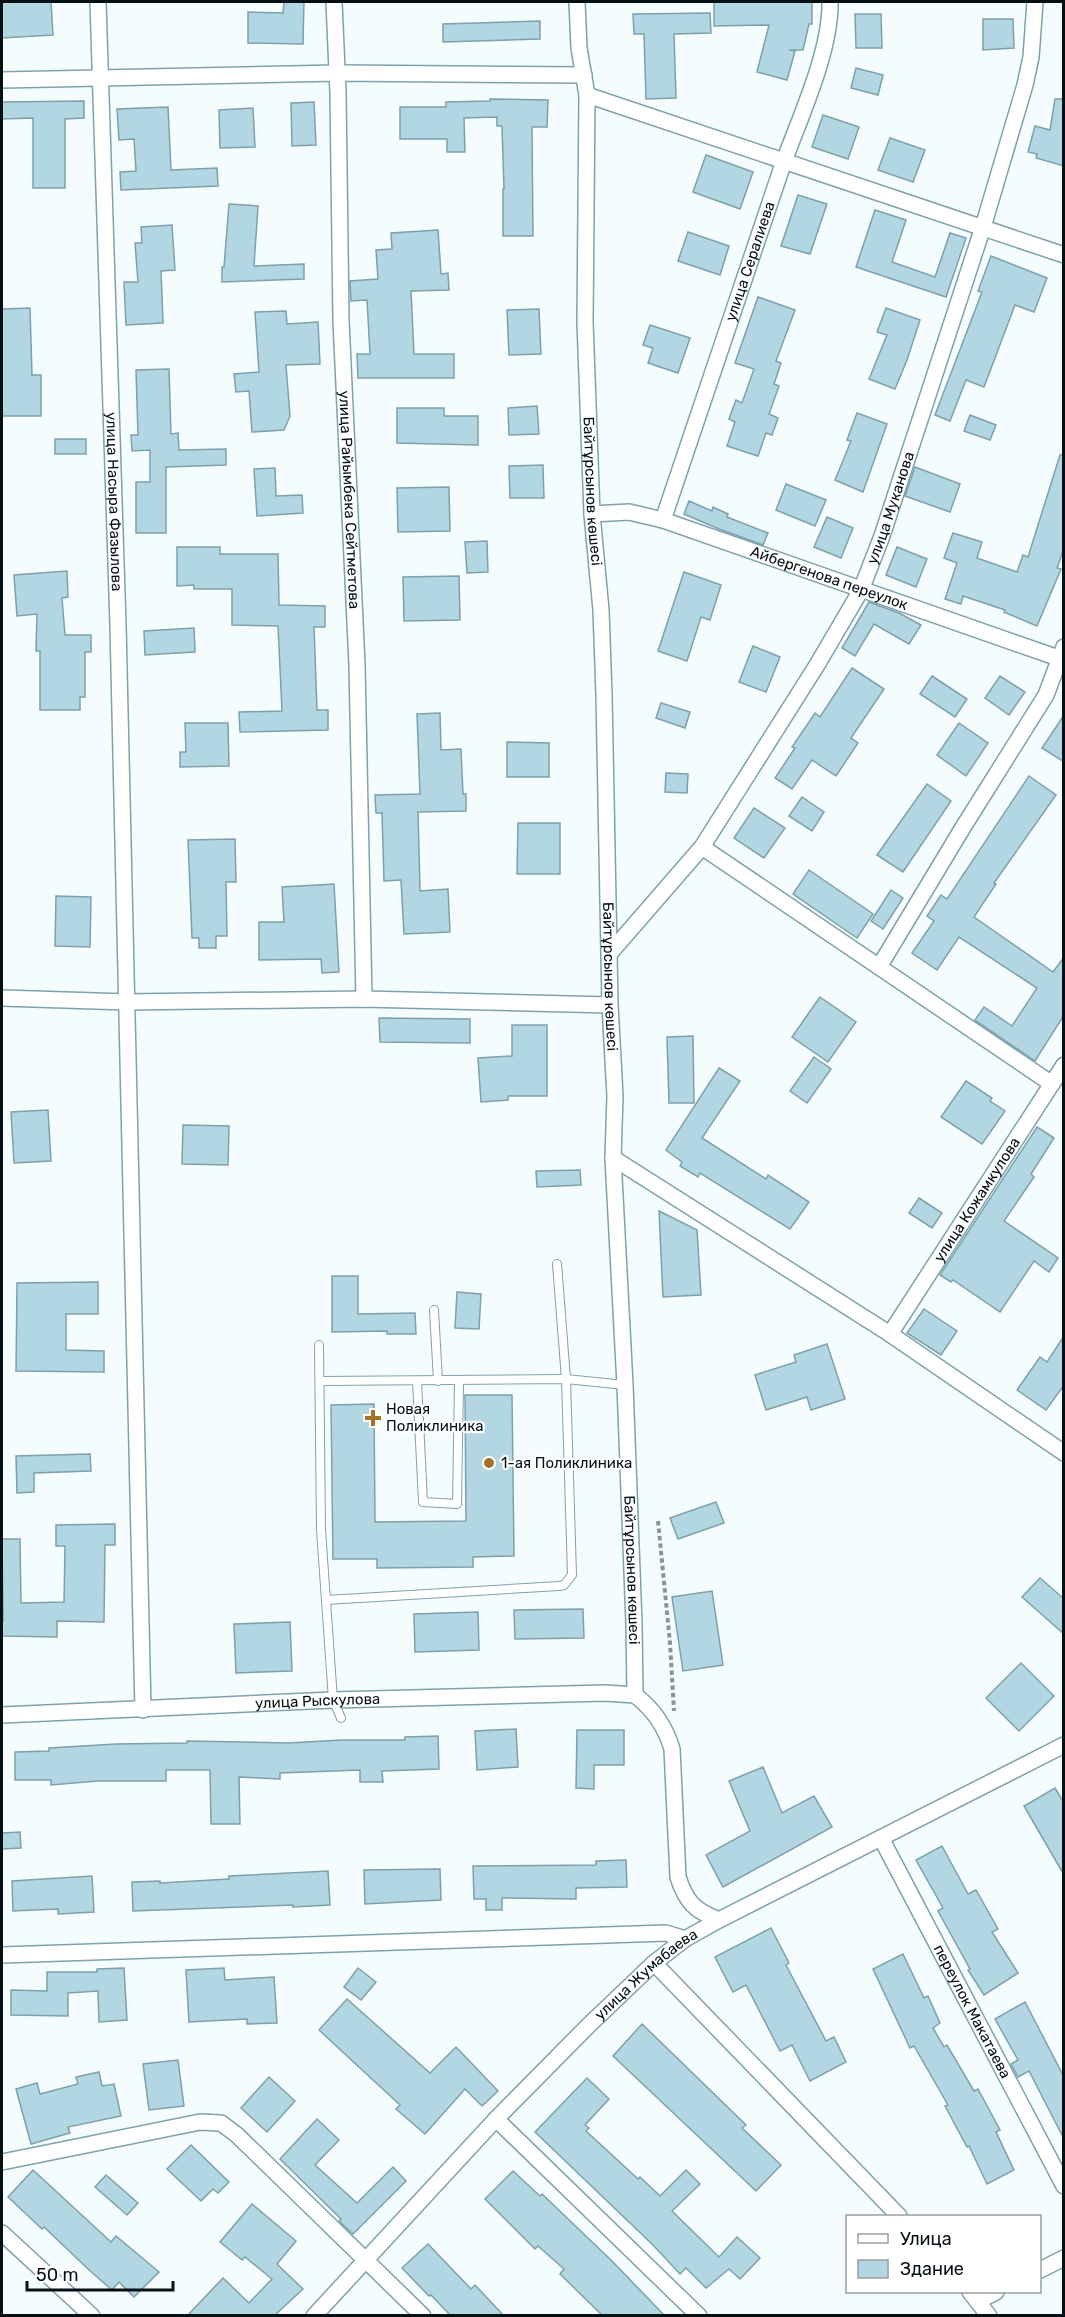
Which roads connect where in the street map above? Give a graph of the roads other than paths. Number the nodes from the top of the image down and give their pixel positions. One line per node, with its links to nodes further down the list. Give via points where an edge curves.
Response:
1 (98, 2): 8 (street, улица Насыра Фазылова)
2 (334, 2): 6 (street, улица Райымбека Сейтметова)
3 (578, 2): 7 (street, Байтұрсынов көшесі)
4 (830, 2): 11 (street, улица Сералиева, via 826,37 808,100)
5 (1035, 2): 12 (street, улица Муканова, via 1025,84)
6 (337, 73): 7 (street); 8 (street); 22 (street, улица Райымбека Сейтметова, via 341,321 357,665)
7 (584, 75): 10 (street, Байтұрсынов көшесі)
8 (100, 79): 9 (street); 23 (street, улица Насыра Фазылова)
9 (2, 81)
10 (587, 95): 11 (street); 14 (street, Байтұрсынов көшесі, via 585,322)
11 (784, 161): 12 (street); 15 (street, улица Сералиева)
12 (983, 227): 13 (street); 16 (street, улица Муканова)
13 (1064, 255)
14 (592, 514): 15 (street, Айбергенова переулок, via 630,512); 19 (street, Байтұрсынов көшесі, via 601,610)
15 (663, 520): 16 (street, Айбергенова переулок)
16 (861, 590): 17 (street, Айбергенова переулок); 18 (street, улица Муканова)
17 (1062, 655): 20 (street, via 1046,695)
18 (702, 847): 19 (street, улица Муканова); 20 (street)
19 (610, 953): 24 (street, Байтұрсынов көшесі)
20 (879, 967): 26 (street)
21 (2, 998): 23 (street)
22 (364, 999): 23 (street); 24 (street)
23 (127, 1002): 42 (street, улица Насыра Фазылова)
24 (610, 1005): 27 (street, Байтұрсынов көшесі)
25 (1064, 1065): 26 (street, улица Кожамкулова)
26 (1052, 1084): 30 (street, улица Кожамкулова)
27 (614, 1158): 30 (street); 37 (street, Байтұрсынов көшесі)
28 (557, 1263): 32 (lane)
29 (434, 1310): 35 (lane)
30 (890, 1334): 38 (street)
31 (320, 1345): 33 (lane)
32 (566, 1380): 36 (lane); 37 (lane); 39 (lane, via 572,1575 564,1585)
33 (321, 1381): 34 (lane); 39 (lane, via 321,1530)
34 (417, 1381): 35 (lane); 36 (lane, via 423,1502 457,1504)
35 (438, 1381): 36 (lane)
36 (459, 1381)
37 (625, 1384): 40 (street, Байтұрсынов көшесі)
38 (1063, 1450)
39 (326, 1600): 41 (lane)
40 (635, 1695): 41 (street, улица Рыскулова); 47 (street, via 656,1714 672,1749 678,1876 682,1889 692,1906)
41 (333, 1700): 42 (street, улица Рыскулова); 44 (lane)
42 (143, 1710): 43 (street, улица Рыскулова)
43 (2, 1715)
44 (341, 1718)
45 (1062, 1749): 46 (street, улица Жумабаева)
46 (880, 1838): 47 (street, улица Жумабаева); 53 (street, переулок Макатаева)
47 (719, 1920): 48 (street, улица Жумабаева)
48 (686, 1939): 49 (street, via 666,1933); 50 (street, улица Жумабаева)
49 (2, 1955)
50 (654, 1964): 51 (street, улица Жумабаева); 54 (street)
51 (496, 2119): 57 (street, улица Жумабаева); 64 (street)
52 (2, 2162): 57 (street, via 216,2122 237,2135)
53 (1064, 2186)
54 (897, 2215)
55 (2, 2233): 61 (street)
56 (1064, 2258): 58 (street)
57 (366, 2261): 62 (street, улица Жумабаева); 63 (street)
58 (1041, 2270)
59 (990, 2293): 60 (street)
60 (974, 2296): 65 (street)
61 (92, 2316)
62 (314, 2316)
63 (423, 2316)
64 (699, 2316)
65 (990, 2316)

